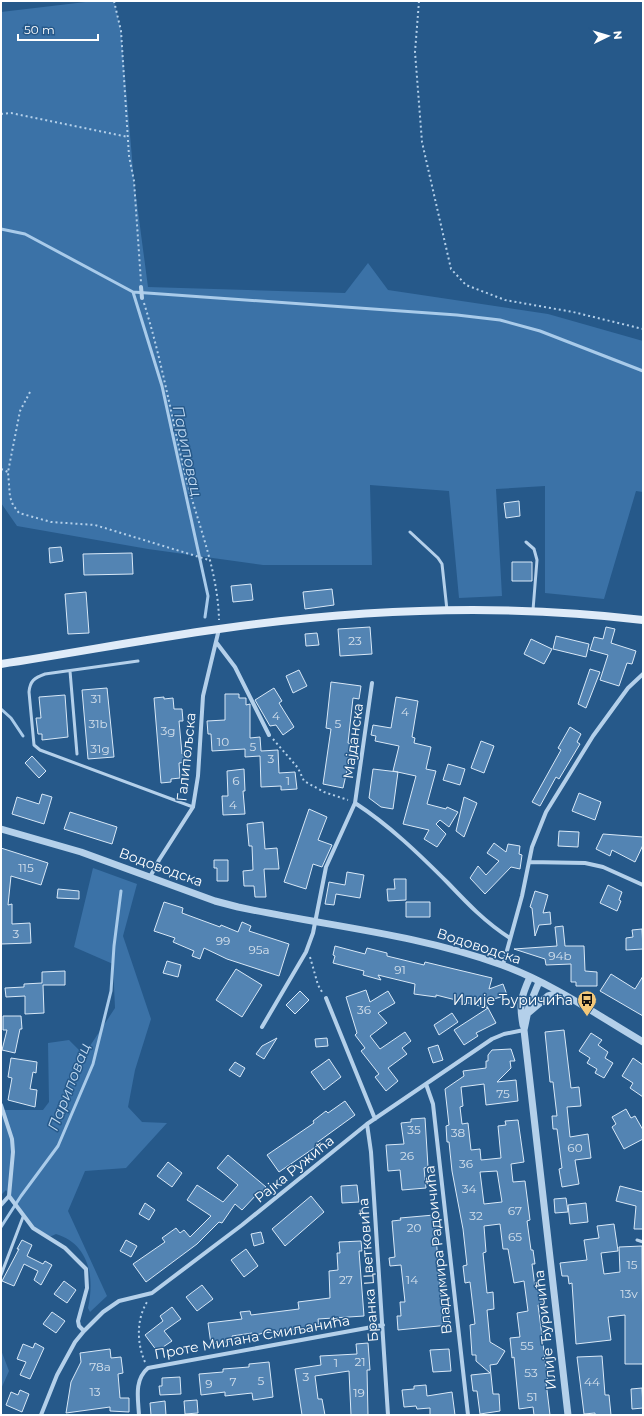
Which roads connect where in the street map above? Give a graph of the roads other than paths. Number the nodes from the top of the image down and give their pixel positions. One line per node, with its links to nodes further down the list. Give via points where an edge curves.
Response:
1 (141, 287): 2 (street)
2 (142, 298)
3 (410, 532): 5 (lane, via 442,564)
4 (526, 542): 6 (lane, via 534,549 537,560)
5 (447, 610): 6 (main road); 8 (main road, via 317,618)
6 (533, 612): 7 (main road)
7 (643, 620)
8 (219, 629): 9 (street, Галипољска); 11 (main road)
9 (216, 642): 15 (street, via 235,667); 18 (street, Галипољска, via 203,696 198,776)
10 (138, 661): 12 (lane)
11 (1, 664)
12 (70, 671): 16 (lane); 18 (lane, via 35,678 30,685 34,745)
13 (643, 674): 20 (street, via 628,688 593,736 554,798 535,836)
14 (372, 683): 17 (street, Мајданска)
15 (269, 735)
16 (77, 754)
17 (355, 803): 23 (street, via 326,867); 24 (street, Водоводска, via 406,843 489,924)
18 (193, 807): 21 (street, Галипољска)
19 (1, 829): 21 (street, Водоводска, via 81,852)
20 (529, 862): 22 (street, via 586,863 603,867); 24 (street)
21 (150, 877): 23 (street, Водоводска, via 233,906)
22 (643, 885)
23 (314, 922): 25 (street, Водоводска, via 409,938); 31 (street, via 306,952)
24 (510, 938): 25 (street)
25 (503, 965): 26 (street, Водоводска)
26 (530, 977): 27 (street, Водоводска); 32 (street, via 520,1005)
27 (538, 982): 28 (street, Водоводска); 30 (street, Илије Ђуричића)
28 (559, 993): 30 (street, via 548,996); 33 (street, Водоводска)
29 (326, 998): 36 (street)
30 (528, 1013): 32 (street, Илије Ђуричића)
31 (262, 1027)
32 (524, 1030): 34 (street, Рајка Ружића, via 492,1039); 50 (street, Илије Ђуричића)
33 (643, 1042)
34 (426, 1084): 36 (street, Рајка Ружића); 49 (street, Владимира Радоичића, via 430,1092 434,1117)
35 (1, 1105): 38 (street, via 13,1145)
36 (375, 1119): 37 (street, Рајка Ружића)
37 (367, 1124): 44 (street, Бранка Цветковића); 45 (street, Рајка Ружића, via 242,1225 152,1293 119,1301 103,1312)
38 (10, 1197): 39 (street); 40 (street)
39 (1, 1205)
40 (23, 1217): 43 (lane); 45 (street, via 40,1234 65,1248 86,1270 87,1288 78,1321)
41 (637, 1240): 42 (lane)
42 (643, 1242)
43 (1, 1275)
44 (383, 1325): 47 (street, Проте Милана Смиљанића, via 148,1368 138,1383); 48 (street, Бранка Цветковића)
45 (84, 1331): 46 (street, Рајка Ружића, via 58,1375)
46 (40, 1415)
47 (139, 1415)
48 (388, 1415)
49 (468, 1415)
50 (568, 1415)

